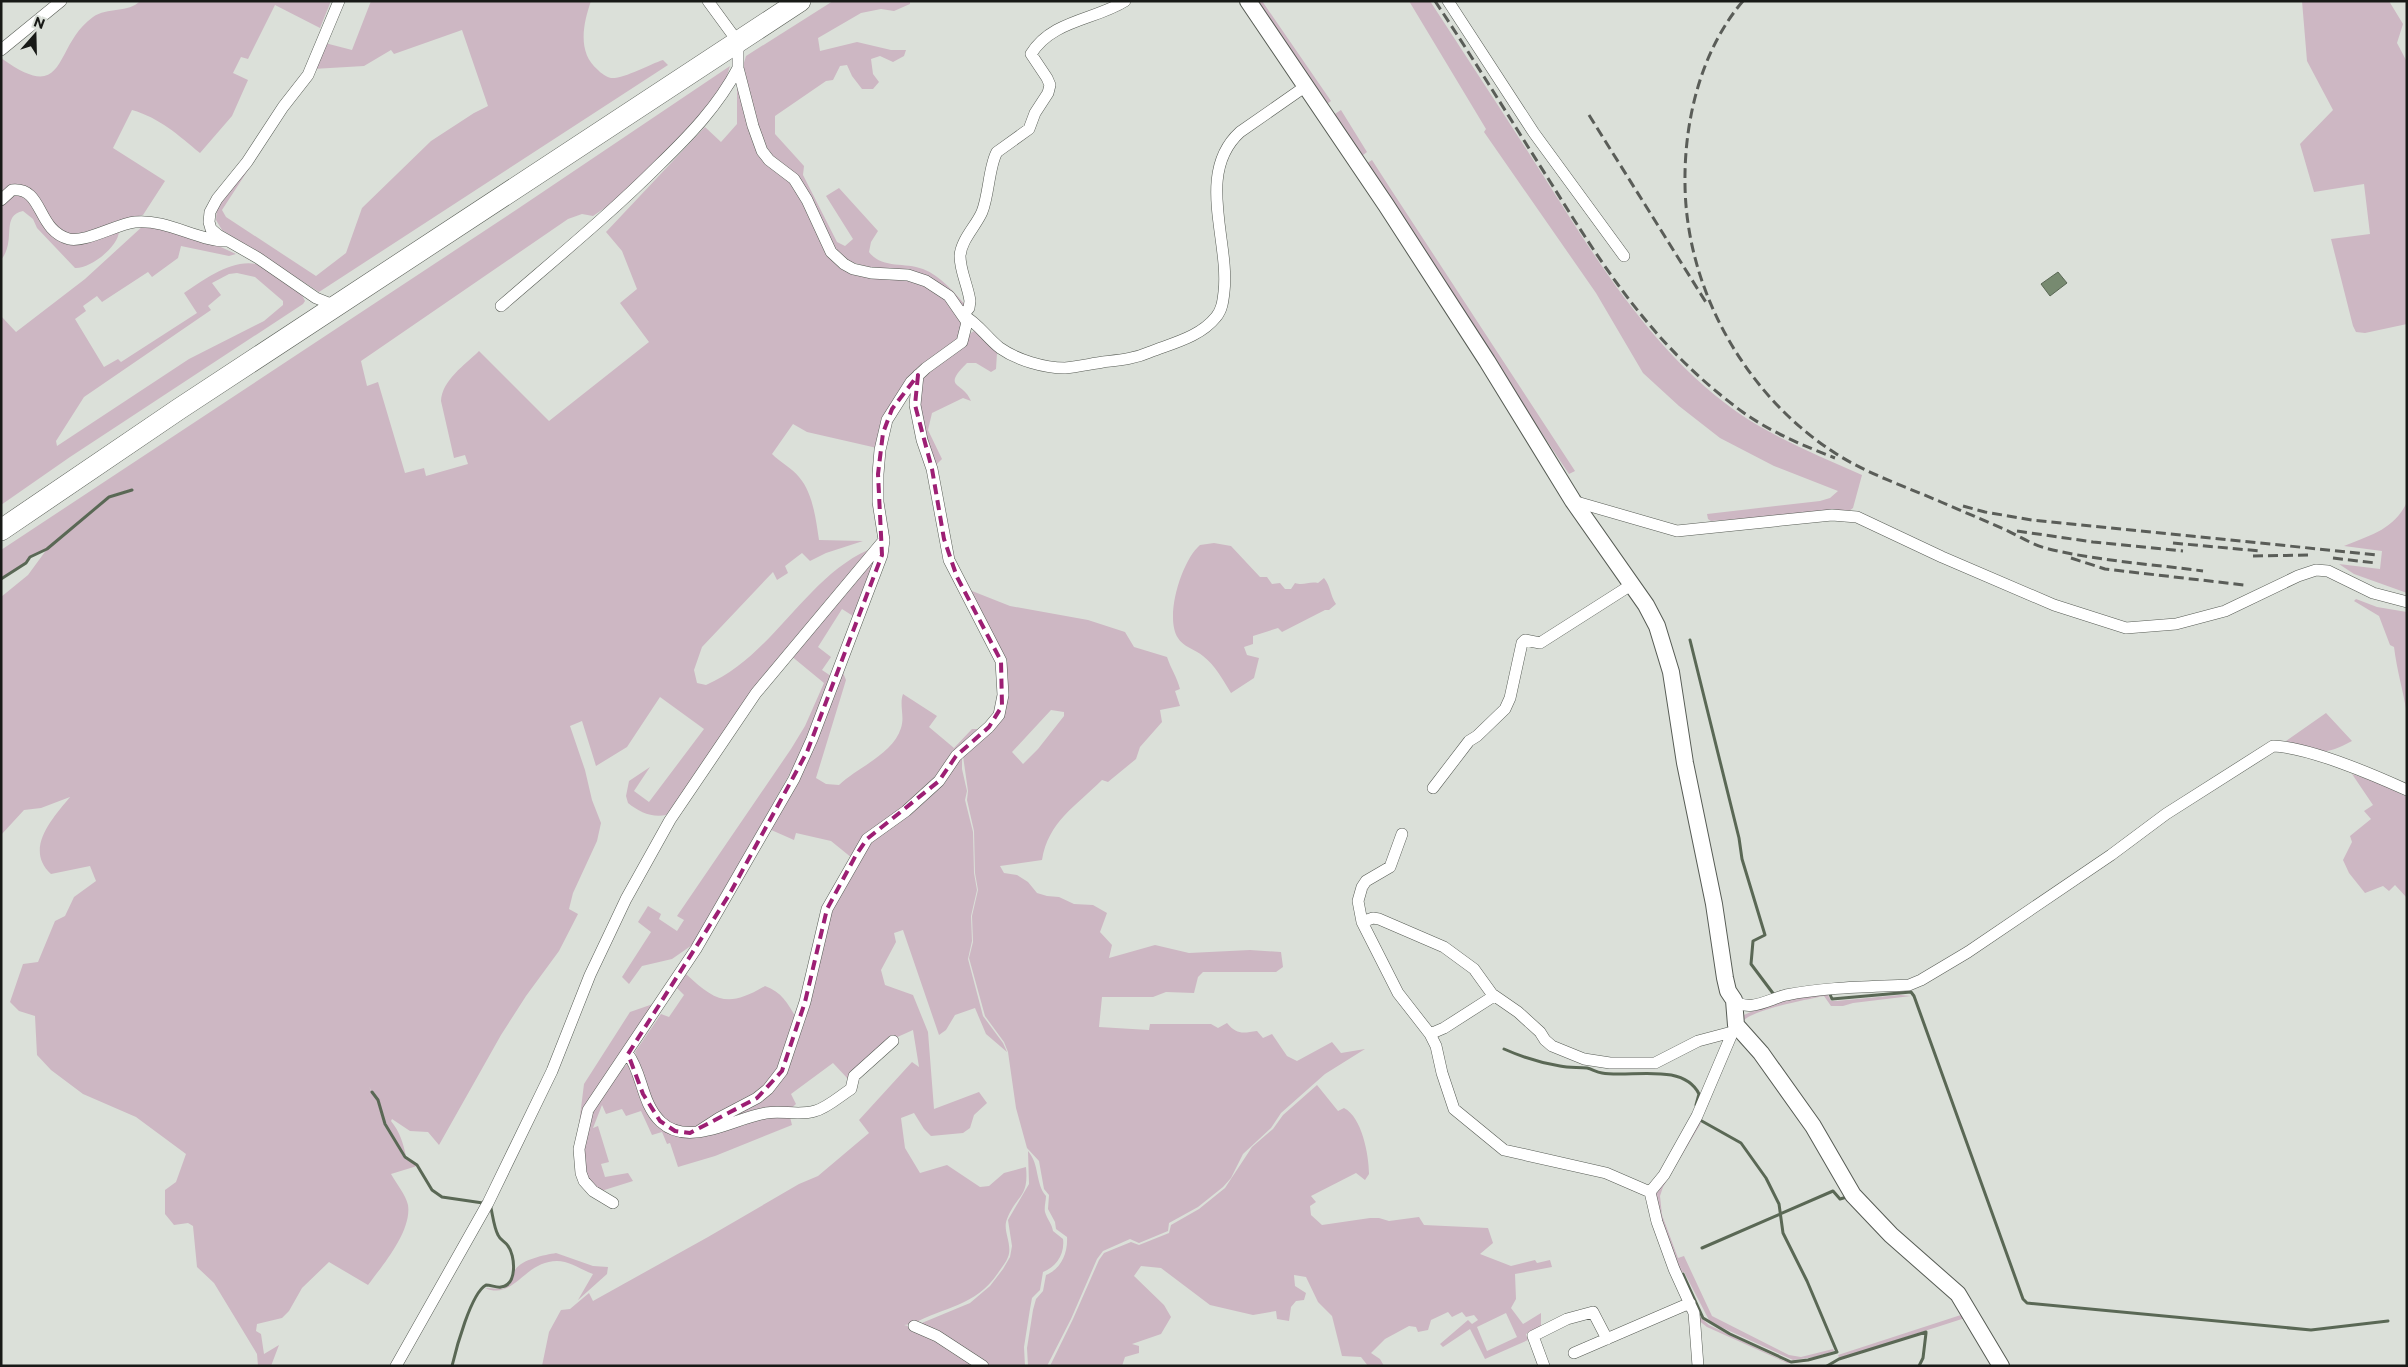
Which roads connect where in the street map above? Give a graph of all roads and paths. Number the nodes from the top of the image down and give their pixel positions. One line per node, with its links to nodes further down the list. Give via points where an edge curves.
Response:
1 (61, 1): 9 (street)
2 (338, 1): 13 (street, via 308,75 210,212 211,229)
3 (708, 1): 8 (street)
4 (800, 1): 8 (highway)
5 (1125, 1): 17 (street, via 1110,11 1071,22 1042,40 1031,54 1050,85 1048,94 1029,129 997,152 994,158 986,202 960,257 970,301)
6 (1248, 1): 11 (street)
7 (1448, 1): 14 (street, via 1534,133)
8 (738, 42): 10 (street); 15 (highway)
9 (1, 50)
10 (738, 68): 16 (street, via 721,99 695,130 620,204); 17 (street, via 762,151 798,185 825,241 837,258 862,271 908,275 926,281 949,296)
11 (1306, 86): 17 (street, via 1240,132 1222,155 1216,194 1225,264 1223,300 1217,317 1198,332 1184,341 1132,360 1065,368 1010,354); 19 (street, via 1482,353)
12 (1, 200): 13 (street, via 12,190 33,196 49,228 69,239 79,240 134,222 151,222 215,241)
13 (229, 241): 15 (street, via 316,298)
14 (1624, 256)
15 (336, 306): 20 (highway)
16 (501, 306)
17 (963, 315): 18 (street, via 967,329 962,342)
18 (918, 376): 21 (street, via 892,409 883,433 878,502); 34 (street, via 915,405 932,469 949,560 1001,661 1002,706 989,728 956,756 939,782 868,839 856,855 827,910 805,1002 782,1072 756,1098)
19 (1573, 501): 22 (street); 23 (street, via 1677,531 1832,515 1858,517 2054,605 2126,628 2176,624 2226,611 2316,570 2328,571 2374,593)
20 (1, 530)
21 (884, 540): 33 (street, via 882,555 864,604 794,779 696,949); 41 (street, via 756,693 670,820 613,926 555,1064 488,1202)
22 (1631, 585): 24 (street, via 1540,643 1525,640 1522,643 1505,709 1469,741); 29 (street, via 1658,626 1666,651 1727,985)
23 (2407, 602)
24 (1433, 788)
25 (2407, 790): 29 (street, via 2319,756 2273,746 2166,814 1968,952 1921,980 1909,984 1798,993 1747,1006)
26 (1402, 834): 27 (street, via 1390,867 1366,881 1362,887 1358,901)
27 (1362, 922): 28 (street, via 1380,919 1444,947 1474,969); 31 (street, via 1398,993)
28 (1494, 996): 30 (street, via 1518,1012 1552,1046 1596,1062 1655,1063 1698,1041); 31 (street)
29 (1734, 1000): 30 (street)
30 (1734, 1029): 35 (street, via 1697,1116 1664,1175); 45 (street, via 1761,1054 1813,1126 1853,1195 1891,1235 1958,1294)
31 (1430, 1034): 35 (street, via 1454,1109 1504,1150 1606,1172)
32 (893, 1041): 34 (street, via 854,1076 851,1089 817,1111 767,1112)
33 (628, 1054): 34 (street, via 634,1062 643,1094 660,1121 675,1131); 36 (street, via 588,1110 579,1149 579,1167 584,1181)
34 (699, 1131)
35 (1650, 1192): 37 (street, via 1664,1241)
36 (613, 1204)
37 (1690, 1303): 39 (street); 44 (street, via 1696,1328)
38 (914, 1326): 42 (street, via 937,1336)
39 (1607, 1339): 40 (street); 43 (street, via 1593,1312 1567,1319 1533,1336)
40 (1574, 1353)
41 (396, 1366)
42 (983, 1366)
43 (1544, 1366)
44 (1698, 1366)
45 (2001, 1366)

